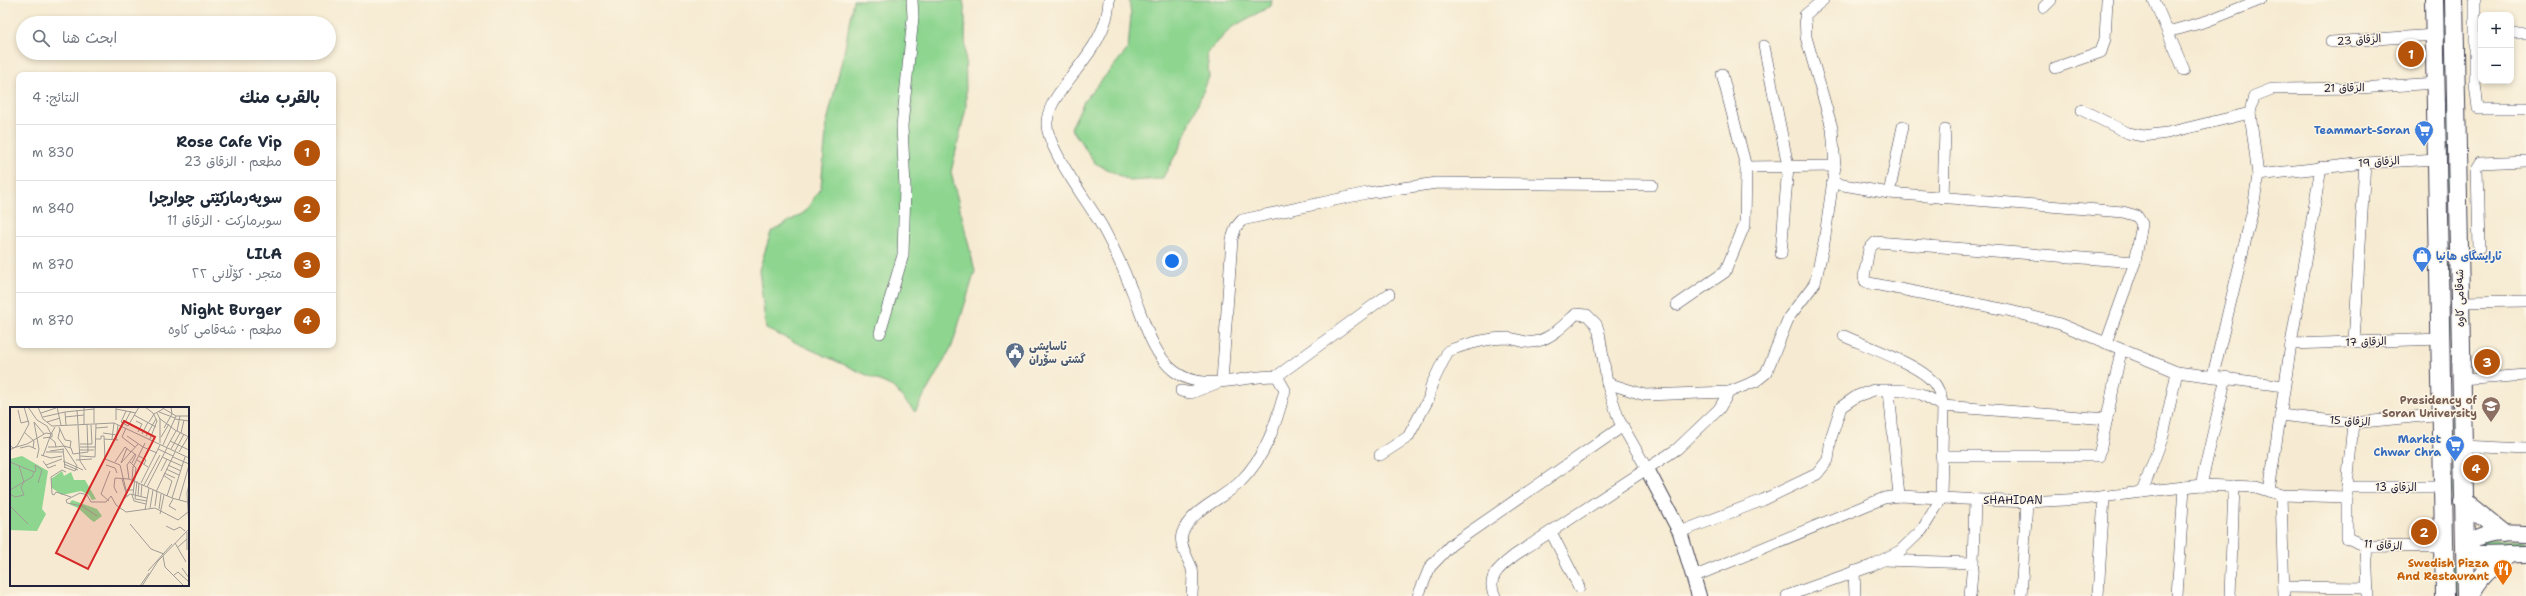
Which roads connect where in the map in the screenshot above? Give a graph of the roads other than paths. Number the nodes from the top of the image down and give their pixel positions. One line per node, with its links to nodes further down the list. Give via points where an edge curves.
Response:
1 (912, 0): 47 (street, via 913,24 902,126 905,187 902,255)
2 (1109, 0): 60 (street, via 1104,28 1095,46 1049,111 1048,134 1103,227 1163,360 1187,378 1202,382)
3 (1823, 0): 32 (street, via 1805,15 1806,37 1832,128)
4 (2107, 0): 17 (street, via 2105,39 2101,52)
5 (2154, 0): 10 (street)
6 (2434, 0): 14 (main road, شەقامی کاوە)
7 (2454, 0): 21 (main road, شەقامی کاوە)
8 (2475, 0): 13 (street)
9 (2255, 1): 10 (street, via 2208,21)
10 (2168, 32): 18 (street)
11 (2514, 33): 12 (street)
12 (2526, 33)
13 (2478, 34): 22 (street)
14 (2435, 35): 15 (street, الزقاق 23); 20 (main road, شەقامی کاوە)
15 (2331, 42)
16 (1764, 46): 31 (street)
17 (2055, 68)
18 (2184, 70)
19 (1722, 74): 33 (street)
20 (2436, 87): 21 (main road); 25 (street, الزقاق 21, via 2272,89 2254,96); 28 (main road, شەقامی کاوە)
21 (2456, 91): 22 (street); 45 (main road, شەقامی کاوە)
22 (2475, 91): 23 (street, via 2478,108)
23 (2526, 108)
24 (2082, 110): 25 (street, via 2128,133 2143,136 2167,133)
25 (2250, 113): 35 (street)
26 (1903, 126): 38 (street)
27 (1946, 130): 39 (street)
28 (2438, 159): 30 (street, الزقاق 19); 49 (main road, شەقامی کاوە)
29 (2526, 161): 40 (street, via 2480,163 2477,168)
30 (2365, 163): 34 (street, الزقاق 19); 50 (street)
31 (1788, 166): 32 (street); 33 (street); 41 (street)
32 (1835, 166): 36 (street)
33 (1746, 167): 46 (street, via 1745,224 1725,272)
34 (2321, 167): 35 (street, الزقاق 19); 52 (street)
35 (2258, 175): 55 (street, via 2251,217)
36 (1832, 183): 38 (street); 65 (street, via 1824,243 1815,282 1789,317 1766,373)
37 (1652, 185): 60 (street, via 1437,183 1367,193 1242,220 1236,227 1232,239)
38 (1889, 193): 39 (street)
39 (1943, 198): 42 (street, via 2123,212 2137,216 2142,224)
40 (2479, 248)
41 (1781, 254)
42 (2135, 262): 51 (street); 51 (street, via 1876,242 1868,249 1864,277 1869,283 2007,310 2060,324)
43 (1389, 294): 57 (street)
44 (2526, 301): 45 (street)
45 (2461, 302): 59 (main road, شەقامی کاوە)
46 (1677, 305)
47 (880, 333)
48 (1844, 336): 66 (street, via 1914,368 1929,379 1940,393)
49 (2442, 339): 50 (street, الزقاق 17); 67 (main road, شەقامی کاوە)
50 (2354, 342): 52 (street, الزقاق 17)
51 (2106, 343): 53 (street)
52 (2291, 344): 62 (street)
53 (2121, 350): 54 (street); 69 (street)
54 (2177, 372): 55 (street); 82 (street, via 2163,436)
55 (2213, 375): 58 (street)
56 (2526, 375): 59 (street)
57 (1277, 376): 60 (street, via 1258,375); 106 (street, via 1285,390 1269,442 1256,464 1240,483 1190,519 1181,538 1192,570)
58 (2226, 377): 62 (street); 77 (street)
59 (2462, 380): 72 (main road, شەقامی کاوە)
60 (1222, 381): 63 (street, via 1192,393)
61 (1607, 383): 65 (street, via 1645,395); 71 (street); 74 (street, via 1599,332 1596,324 1587,315 1576,314 1555,333 1538,342 1522,342 1509,338 1465,344 1448,352 1431,386 1429,398 1408,438)
62 (2284, 386): 68 (street)
63 (1180, 391)
64 (1889, 391): 66 (street, via 1902,390 1921,394); 85 (street); 92 (street, via 1874,390 1857,396 1841,407 1831,438 1828,460 1817,474 1763,500)
65 (1729, 392): 76 (street, via 1719,409 1691,436)
66 (1943, 406): 69 (street); 75 (street)
67 (2444, 414): 70 (street, الزقاق 15); 80 (main road, شەقامی کاوە)
68 (2280, 415): 70 (street, الزقاق 15); 81 (street)
69 (2107, 419): 75 (street, via 2099,456)
70 (2353, 423): 83 (street)
71 (1623, 426): 76 (street); 107 (street, via 1451,545 1430,567)
72 (2463, 446): 73 (street); 89 (main road, شەقامی کاوە)
73 (2526, 449)
74 (1380, 454)
75 (1941, 456): 87 (street)
76 (1647, 469): 91 (street); 92 (street)
77 (2201, 485): 78 (street, SHAHIDAN); 79 (street, SHAHIDAN)
78 (2234, 486): 81 (street, SHAHIDAN, via 2256,487); 116 (street)
79 (2184, 487): 82 (street, SHAHIDAN); 115 (street)
80 (2444, 487): 83 (street, الزقاق 13); 96 (main road, شەقامی کاوە)
81 (2269, 491): 84 (street, SHAHIDAN)
82 (2142, 492): 86 (street, SHAHIDAN)
83 (2347, 492): 84 (street, SHAHIDAN); 95 (street, الزقاق 11, via 2347,538)
84 (2281, 495): 104 (street)
85 (1899, 496): 87 (street, SHAHIDAN); 102 (street, SHAHIDAN, via 1884,498)
86 (2104, 496): 90 (street, SHAHIDAN); 114 (street)
87 (1941, 499): 88 (street, SHAHIDAN); 99 (street, via 1922,530 1900,551)
88 (1975, 500): 90 (street, SHAHIDAN); 100 (street)
89 (2463, 501): 93 (main road); 97 (main road, شەقامی کاوە)
90 (2027, 502): 113 (street)
91 (1551, 532): 103 (street); 108 (street, via 1497,570 1491,579)
92 (1680, 532): 102 (street)
93 (2503, 533): 94 (main road); 97 (main road, via 2480,536)
94 (2526, 534)
95 (2366, 546): 96 (street, الزقاق 11); 105 (street)
96 (2445, 547): 97 (main road); 117 (main road, شەقامی کاوە)
97 (2465, 547): 98 (main road, via 2470,553 2477,555); 118 (main road, شەقامی کاوە)
98 (2518, 554): 119 (main road, via 2495,563 2482,575)
99 (1883, 560): 100 (street); 101 (street)
100 (1973, 563): 112 (street)
101 (1854, 571): 110 (street); 111 (street)
102 (1693, 577): 109 (street)
103 (1580, 587)
104 (2284, 592): 105 (street)
105 (2368, 592)
106 (1192, 596)
107 (1418, 596)
108 (1494, 596)
109 (1699, 596)
110 (1787, 596)
111 (1855, 596)
112 (1970, 596)
113 (2021, 596)
114 (2098, 596)
115 (2177, 596)
116 (2230, 596)
117 (2445, 596)
118 (2466, 596)
119 (2470, 596)

